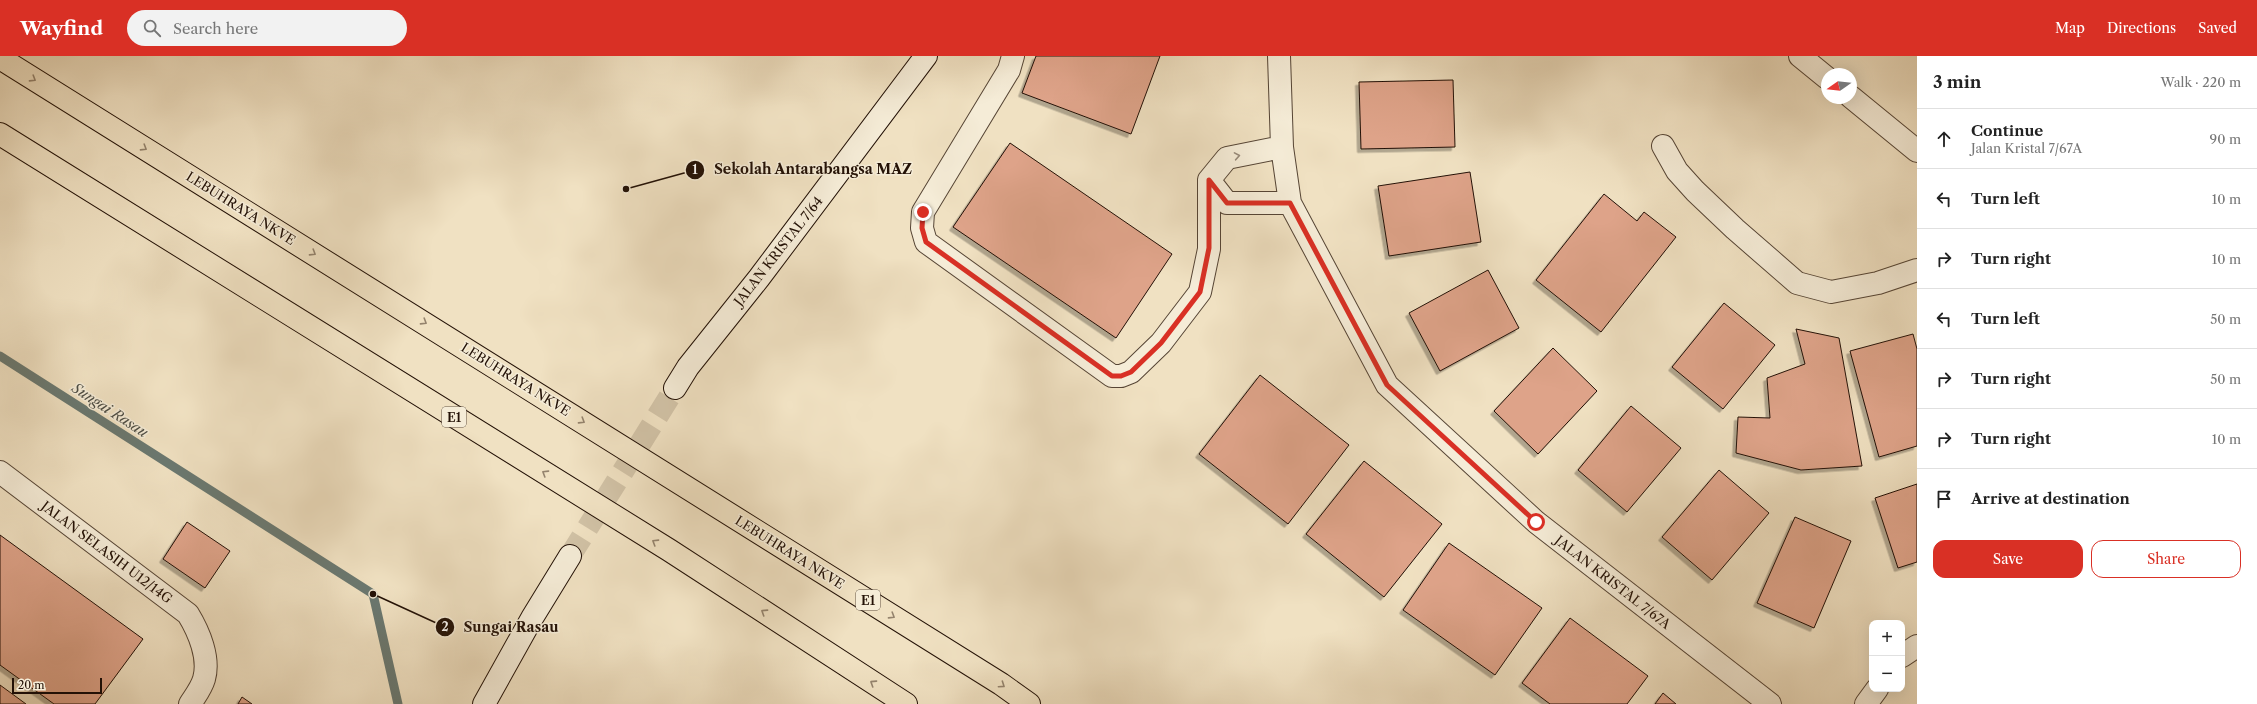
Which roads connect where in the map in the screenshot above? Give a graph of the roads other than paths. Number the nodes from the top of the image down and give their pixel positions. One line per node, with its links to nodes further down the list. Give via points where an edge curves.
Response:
1 (926, 56): 15 (street, JALAN KRISTAL 7/64, via 759,278 688,367)
2 (1013, 56): 12 (street, via 1009,70 923,212 922,228 926,242 1112,376 1131,372 1161,343 1200,292 1209,248)
3 (1279, 56): 10 (street, JALAN KRISTAL 7/67A)
4 (1800, 56): 6 (street)
5 (0, 58): 24 (highway, LEBUHRAYA NKVE / E1, one-way to 24)
6 (1821, 73)
7 (1857, 103): 11 (street)
8 (0, 134): 23 (highway, E1, one-way to 8, via 669,550)
9 (1663, 146): 14 (street, via 1677,171 1695,191 1797,283 1831,292 1878,283)
10 (1282, 147): 12 (street, one-way to 10, via 1227,158); 13 (street, JALAN KRISTAL 7/67A)
11 (1917, 151)
12 (1209, 180): 13 (street, via 1227,203)
13 (1290, 203): 25 (street, JALAN KRISTAL 7/67A, via 1387,385 1536,522)
14 (1917, 270)
15 (675, 388)
16 (0, 472): 21 (street, JALAN SELASIH U12/14G, via 188,614 202,642 204,678)
17 (570, 556): 22 (street)
18 (1917, 646): 19 (street)
19 (1905, 654)
20 (1875, 692): 26 (street)
21 (190, 704)
22 (484, 704)
23 (906, 704)
24 (1029, 704)
25 (1770, 704)
26 (1866, 704)

